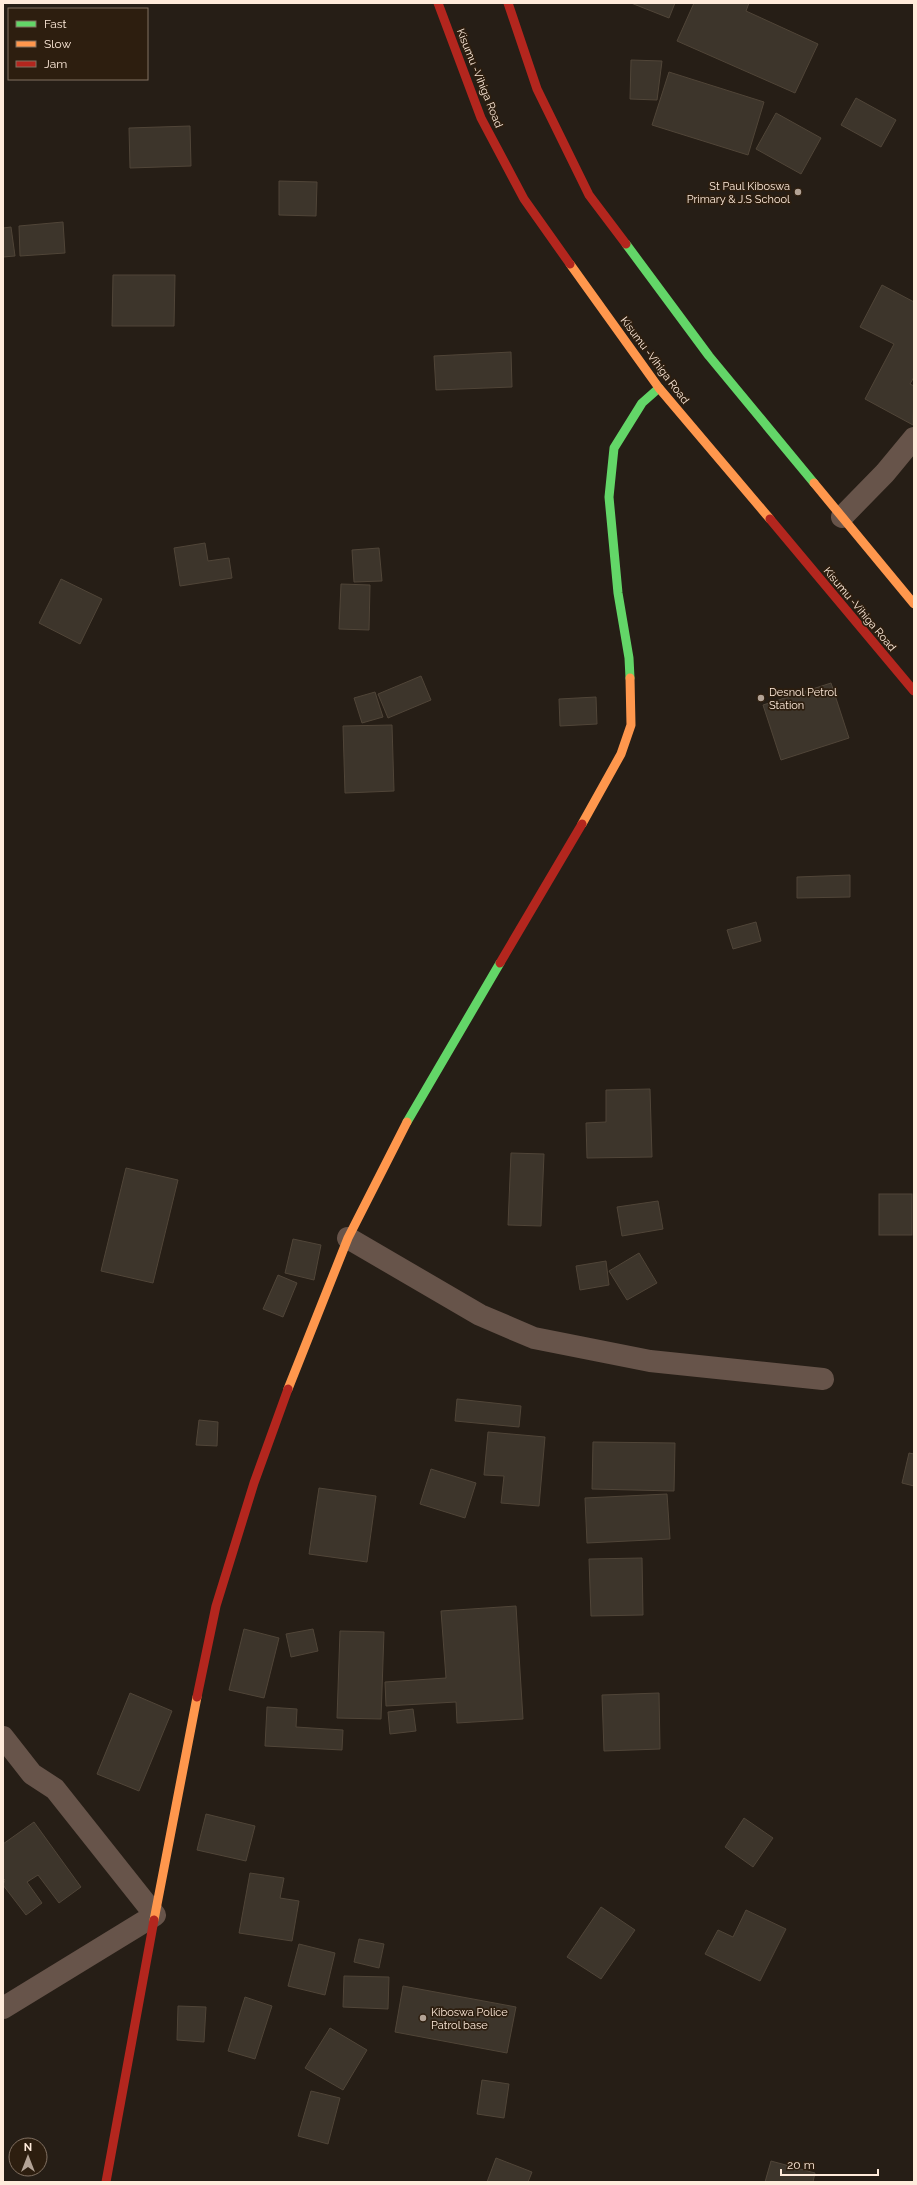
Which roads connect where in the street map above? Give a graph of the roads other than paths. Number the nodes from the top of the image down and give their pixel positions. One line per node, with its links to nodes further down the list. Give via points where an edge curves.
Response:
1 (438, 3): 3 (main road, Kisumu -Vihiga Road, via 481,118 524,199)
2 (508, 3): 5 (main road, via 537,89 589,195 709,356)
3 (659, 388): 7 (main road, Kisumu -Vihiga Road); 8 (main road, via 642,403 614,448 609,497 618,593 629,658 629,732 607,782 412,1111)
4 (914, 438): 5 (street, via 886,473)
5 (842, 517): 6 (main road)
6 (914, 604)
7 (914, 692)
8 (348, 1238): 9 (street, via 480,1315 534,1338 650,1361); 11 (main road, via 254,1483 216,1606)
9 (823, 1378)
10 (3, 1737): 11 (street, via 32,1774 55,1789)
11 (155, 1915): 12 (street); 13 (main road)
12 (3, 2008)
13 (106, 2182)

